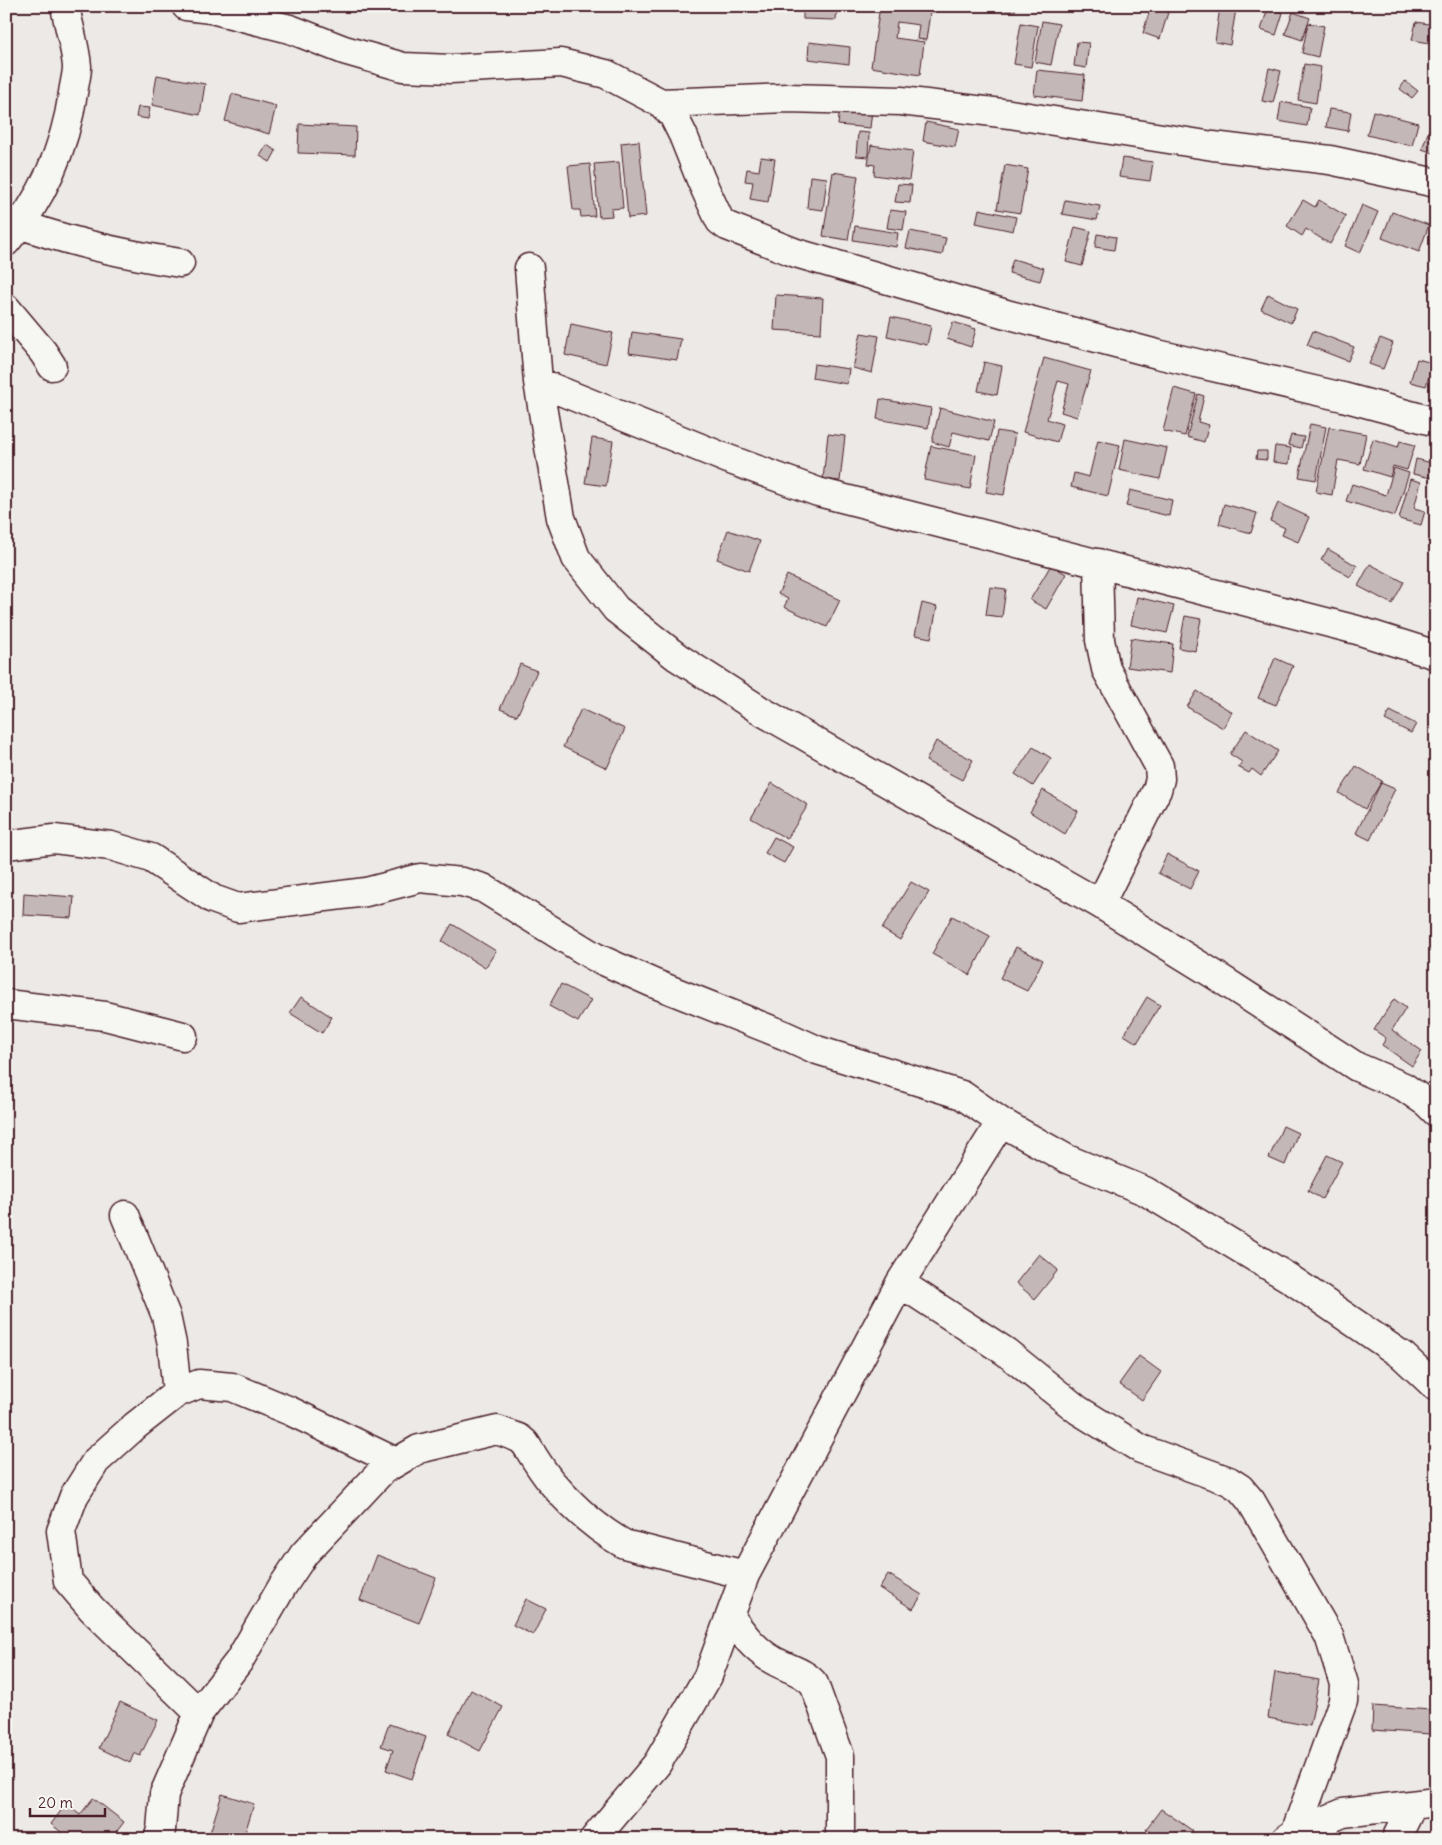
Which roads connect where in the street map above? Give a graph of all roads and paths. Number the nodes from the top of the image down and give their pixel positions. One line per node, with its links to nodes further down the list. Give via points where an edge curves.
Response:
1 (65, 6): 5 (street, via 77,67 71,105 61,146 50,173)
2 (186, 6): 3 (street, via 290,29 344,50 403,67 561,63 606,74)
3 (661, 103): 4 (street, via 787,98 901,101 1330,160); 11 (street, via 683,135 720,221 727,226 796,253 1006,314)
4 (1436, 183)
5 (11, 229): 6 (street)
6 (180, 263)
7 (529, 268): 10 (street)
8 (6, 308): 9 (street)
9 (52, 366)
10 (538, 382): 12 (street, via 818,492); 15 (street, via 561,518 576,558 616,609 678,657 764,712)
11 (1436, 422)
12 (1098, 563): 13 (street, via 1357,630); 15 (street, via 1100,640 1106,668 1159,766 1160,779)
13 (1436, 654)
14 (6, 845): 19 (street, via 54,839 111,846 151,858 213,900 238,908 366,892 420,878 462,882 483,888 595,957 653,983 817,1050 962,1095)
15 (1100, 904): 18 (street, via 1215,974 1356,1067 1404,1087)
16 (6, 1004): 17 (street, via 105,1016)
17 (183, 1036)
18 (1436, 1112)
19 (1001, 1122): 21 (street); 22 (street, via 1067,1159 1145,1191 1289,1278 1402,1356)
20 (125, 1215): 23 (street, via 166,1316)
21 (900, 1283): 25 (street); 29 (street, via 1006,1352 1078,1410 1141,1449 1229,1481 1252,1501 1329,1636 1344,1684 1343,1701)
22 (1436, 1387)
23 (177, 1393): 24 (street, via 199,1384 232,1387); 27 (street, via 96,1461 74,1496 62,1531 68,1582)
24 (396, 1462): 25 (street, via 419,1449 497,1430 512,1434 525,1443 554,1485 609,1536 624,1544); 27 (street, via 383,1470 304,1554 239,1661)
25 (745, 1575): 26 (street)
26 (730, 1616): 31 (street, via 708,1676 657,1764); 32 (street, via 749,1642 771,1659 809,1677 814,1684 840,1756)
27 (199, 1713): 30 (street, via 164,1794)
28 (1424, 1804): 29 (street, via 1343,1813); 33 (street)
29 (1290, 1836)
30 (158, 1839)
31 (594, 1839)
32 (840, 1839)
33 (1396, 1839)

